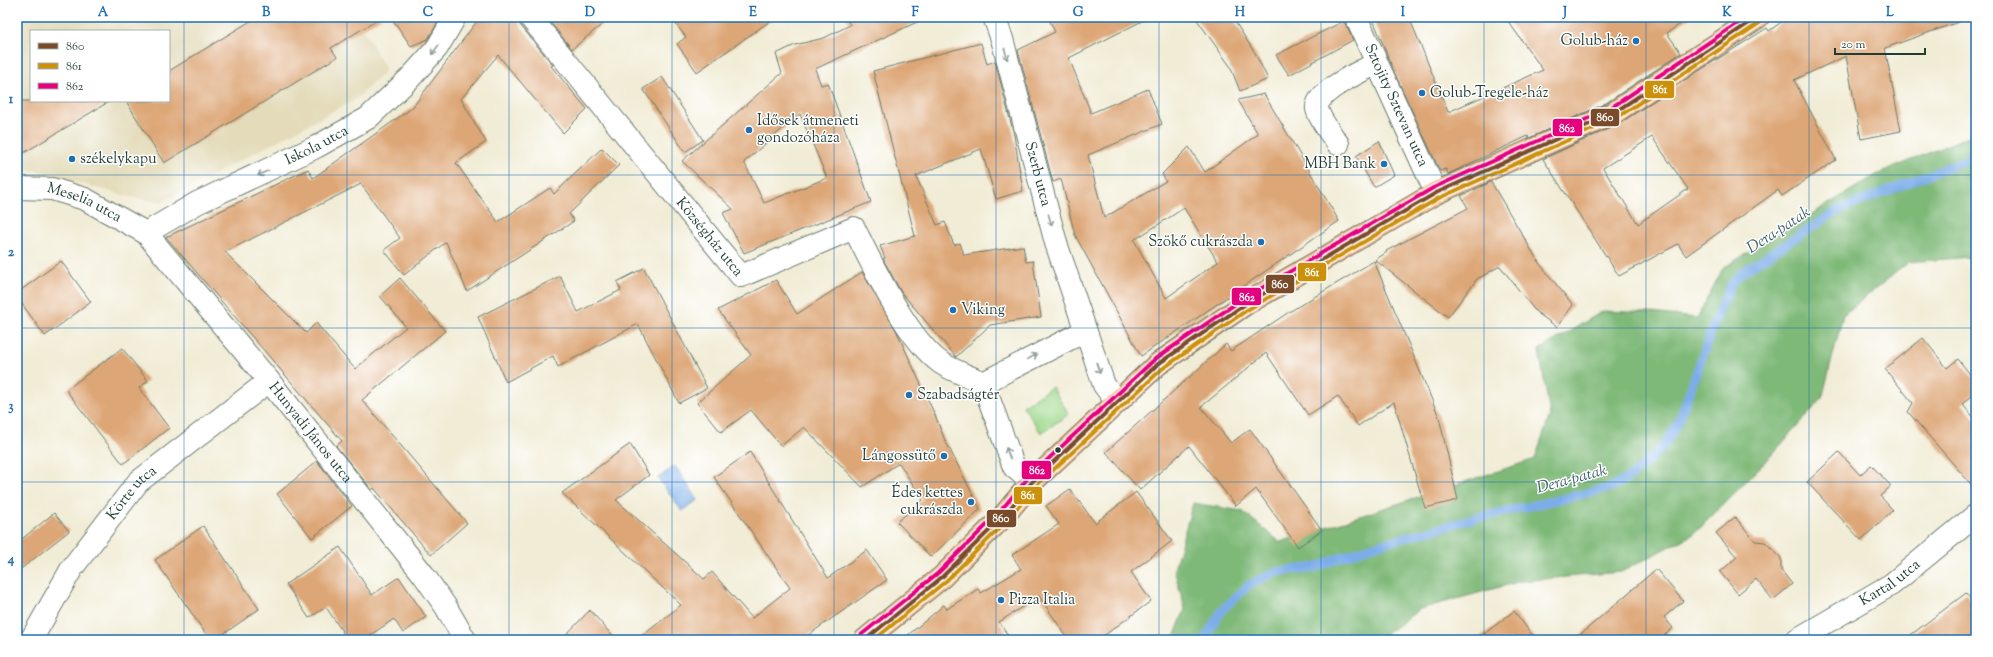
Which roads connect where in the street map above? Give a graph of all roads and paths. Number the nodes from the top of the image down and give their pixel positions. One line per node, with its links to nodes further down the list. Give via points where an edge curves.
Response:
1 (455, 17): 10 (street, Iskola utca, one-way to 10, via 437,48 368,118 316,147 197,203)
2 (530, 17): 13 (street, Községház utca, via 741,276 854,228 898,311 919,341 941,363)
3 (994, 17): 11 (street, Szerb utca, one-way to 11, via 1002,38 1056,243)
4 (1356, 17): 6 (street, Sztojity Sztevan utca)
5 (1758, 17): 9 (main road, via 1612,114)
6 (1377, 63): 7 (street, via 1324,93 1319,99 1319,113); 9 (street, Sztojity Sztevan utca)
7 (1338, 144)
8 (17, 188): 10 (street, Meselia utca, via 52,189 85,199)
9 (1436, 193): 14 (main road, via 1244,305 1158,364)
10 (146, 233): 12 (street, Hunyadi János utca)
11 (1085, 331): 13 (street, one-way to 11); 14 (street, Szerb utca, one-way to 14, via 1104,385)
12 (269, 381): 17 (street, Körte utca, via 138,482 72,568); 18 (street, Hunyadi János utca, via 423,574)
13 (982, 383): 15 (street, one-way to 13, via 1014,467)
14 (1117, 402): 15 (main road)
15 (1032, 482): 19 (main road, via 1001,519 942,577)
16 (1976, 515): 20 (street, Kartal utca, via 1892,584)
17 (31, 640)
18 (465, 640)
19 (865, 640)
20 (1796, 640)

